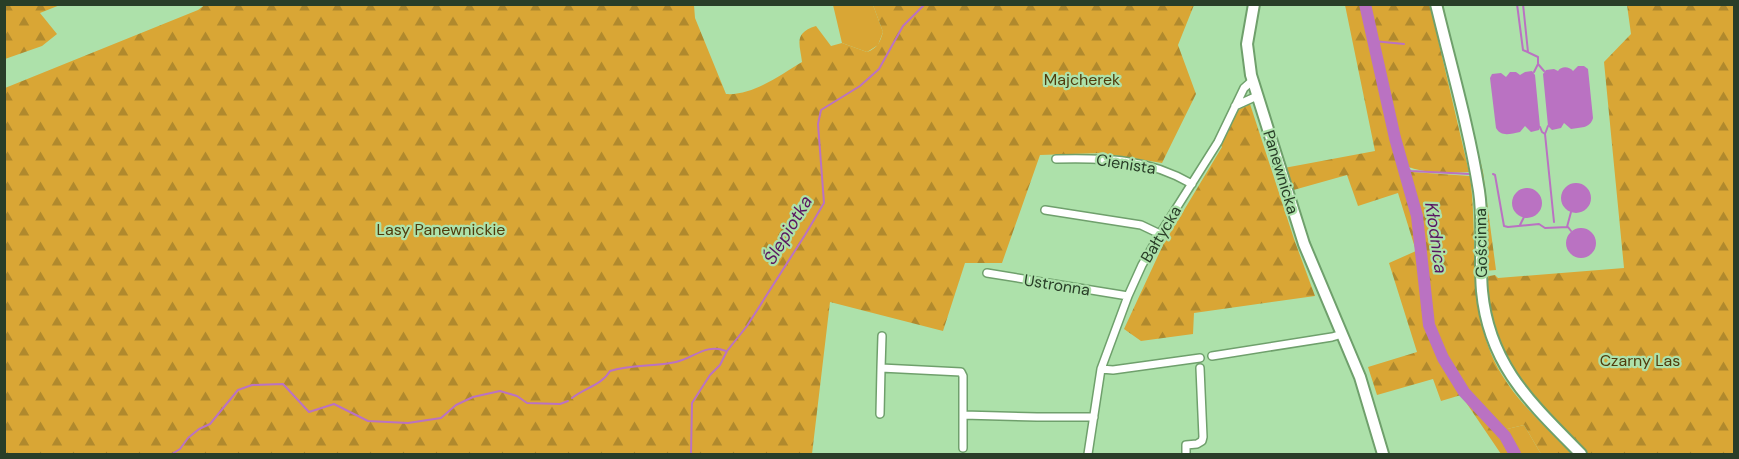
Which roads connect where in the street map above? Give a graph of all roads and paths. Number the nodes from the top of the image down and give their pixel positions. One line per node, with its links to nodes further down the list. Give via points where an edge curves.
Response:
1 (1254, 4): 3 (street, Panewnicka, via 1247,44)
2 (1436, 4): 26 (street, Gościnna, via 1479,190 1482,292 1493,338 1518,388)
3 (1252, 81): 4 (street, Panewnicka); 5 (street, Bałtycka)
4 (1257, 96): 5 (street); 12 (street, Panewnicka, via 1304,244)
5 (1235, 106): 7 (street, Bałtycka)
6 (1056, 159): 7 (street, Cienista, via 1103,158 1144,164)
7 (1192, 184): 9 (street, Bałtycka)
8 (1045, 210): 9 (street, via 1141,225)
9 (1160, 234): 11 (street, Bałtycka)
10 (987, 273): 11 (street, Ustronna)
11 (1128, 296): 18 (street, Bałtycka)
12 (1342, 334): 14 (street); 25 (street, Panewnicka, via 1364,388)
13 (882, 336): 16 (street)
14 (1212, 356)
15 (1200, 358): 18 (street)
16 (881, 368): 19 (street); 20 (street, via 961,372)
17 (1200, 368): 24 (street, via 1203,437 1197,444 1186,444)
18 (1101, 369): 21 (street, Bałtycka)
19 (880, 414)
20 (963, 415): 21 (street); 22 (street)
21 (1094, 417): 23 (street, Bałtycka)
22 (963, 448)
23 (1088, 454)
24 (1186, 454)
25 (1383, 454)
26 (1581, 454)

